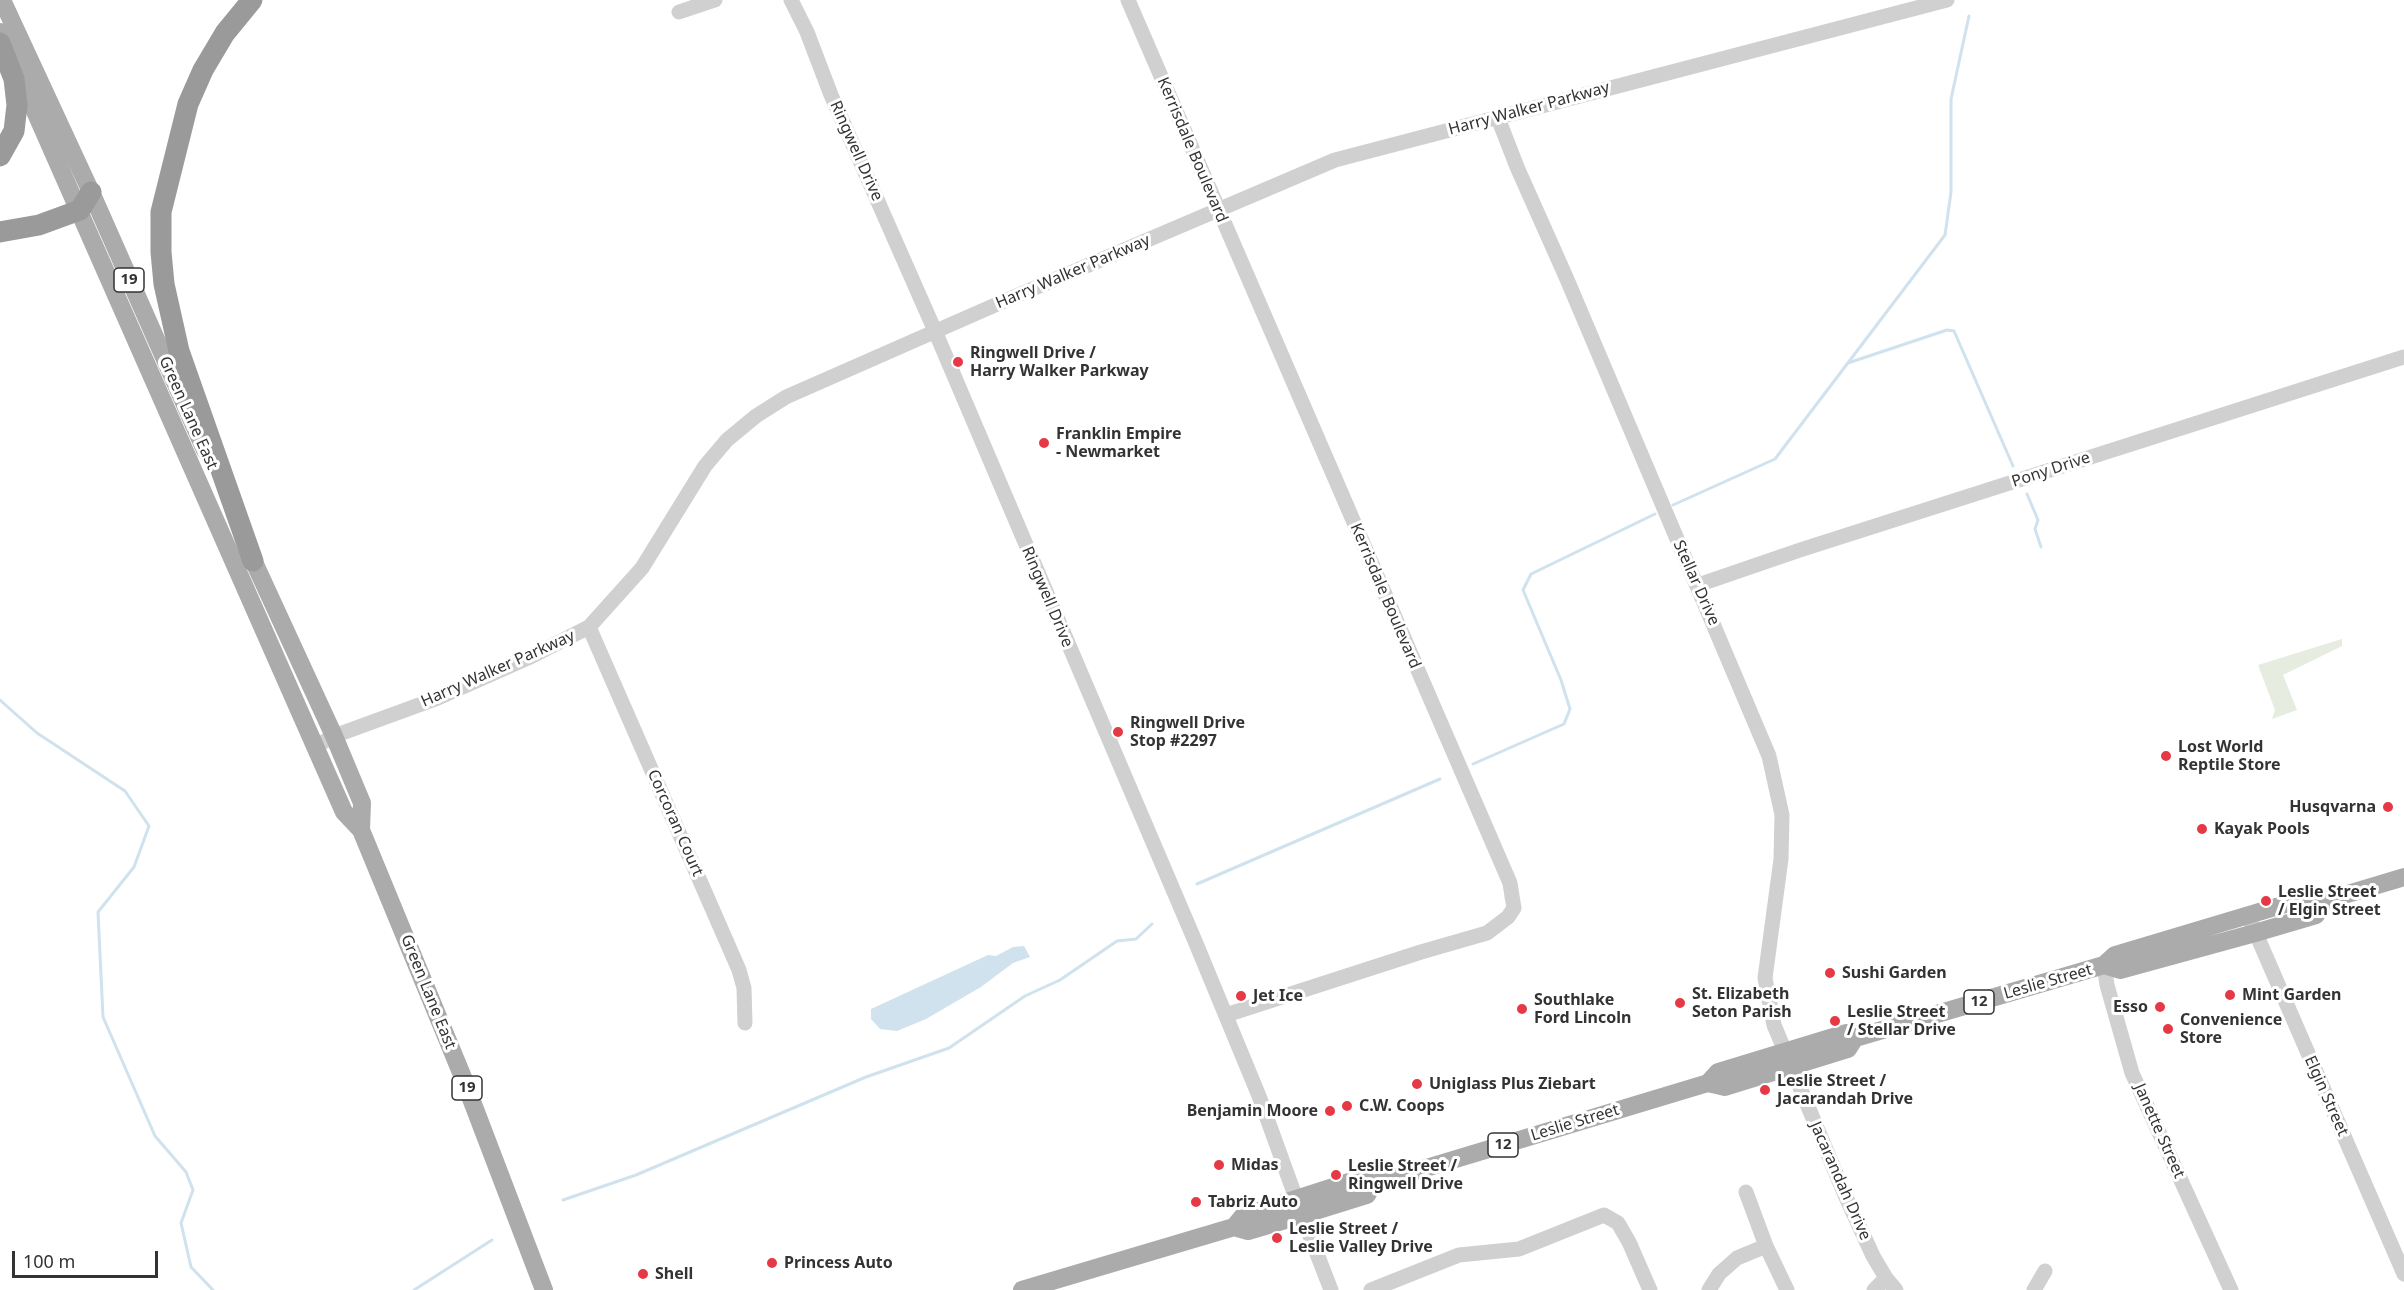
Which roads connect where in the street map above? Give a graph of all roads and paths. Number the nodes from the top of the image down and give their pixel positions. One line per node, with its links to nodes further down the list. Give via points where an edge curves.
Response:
1 (2, 0): 12 (main road, Green Lane East / 19)
2 (252, 0): 18 (highway, via 225,33 188,104 161,212 161,252 179,351)
3 (715, 0): 7 (street)
4 (791, 0): 16 (street, Ringwell Drive)
5 (1128, 0): 13 (street, Kerrisdale Boulevard)
6 (1947, 0): 10 (street, Harry Walker Parkway)
7 (679, 12)
8 (0, 32): 14 (main road, Green Lane East / 19)
9 (0, 43): 11 (highway, via 14,79 17,105 14,131)
10 (1498, 118): 13 (street, Harry Walker Parkway, via 1335,160); 19 (street, Stellar Drive)
11 (0, 156)
12 (91, 192): 14 (highway); 18 (main road, Green Lane East / 19)
13 (1218, 209): 16 (street, Harry Walker Parkway); 27 (street, Kerrisdale Boulevard, via 1510,883 1514,908 1487,933)
14 (80, 210): 15 (highway, via 39,225); 22 (main road, Green Lane East / 19)
15 (0, 232)
16 (935, 331): 20 (street, Harry Walker Parkway, via 786,397 727,440 705,466 642,568); 27 (street, Ringwell Drive)
17 (2404, 357): 19 (street, Pony Drive)
18 (253, 561): 21 (main road, Green Lane East / 19)
19 (1698, 585): 29 (street, Stellar Drive, via 1762,735 1782,815 1782,853 1765,978 1774,1025)
20 (589, 627): 21 (street, Harry Walker Parkway, via 438,698); 28 (street, Corcoran Court, via 739,970)
21 (334, 736): 22 (street, Harry Walker Parkway); 23 (main road, Green Lane East / 19, via 362,803)
22 (315, 746): 23 (main road, Green Lane East / 19, via 344,812)
23 (361, 830): 36 (main road, Green Lane East / 19, via 462,1075)
24 (2404, 877): 25 (main road, Leslie Street / 12, via 2324,901 2316,915)
25 (2252, 925): 26 (main road, Leslie Street / 12, via 2120,970); 34 (street, Elgin Street)
26 (2104, 965): 29 (main road, Leslie Street / 12, via 1855,1038 1846,1033); 45 (street, Janette Street, via 2133,1073)
27 (1226, 1015): 31 (street, Ringwell Drive)
28 (745, 1023)
29 (1788, 1059): 31 (main road, Leslie Street / 12, via 1718,1072 1707,1083 1373,1184 1366,1195); 35 (street, Jacarandah Drive, via 1845,1195)
30 (1746, 1192): 32 (street)
31 (1299, 1207): 37 (main road, Leslie Street / 12, via 1248,1232 1234,1227); 38 (street, Ringwell Drive)
32 (1766, 1246): 41 (street, via 1737,1258 1719,1274); 42 (street)
33 (2045, 1270): 44 (street)
34 (2404, 1274)
35 (1891, 1284): 43 (street)
36 (544, 1290)
37 (1022, 1290)
38 (1332, 1290)
39 (1371, 1290): 40 (street, via 1459,1255 1519,1249 1604,1215 1618,1223)
40 (1650, 1290)
41 (1709, 1290)
42 (1787, 1290)
43 (1874, 1290)
44 (2034, 1290)
45 (2231, 1290)

